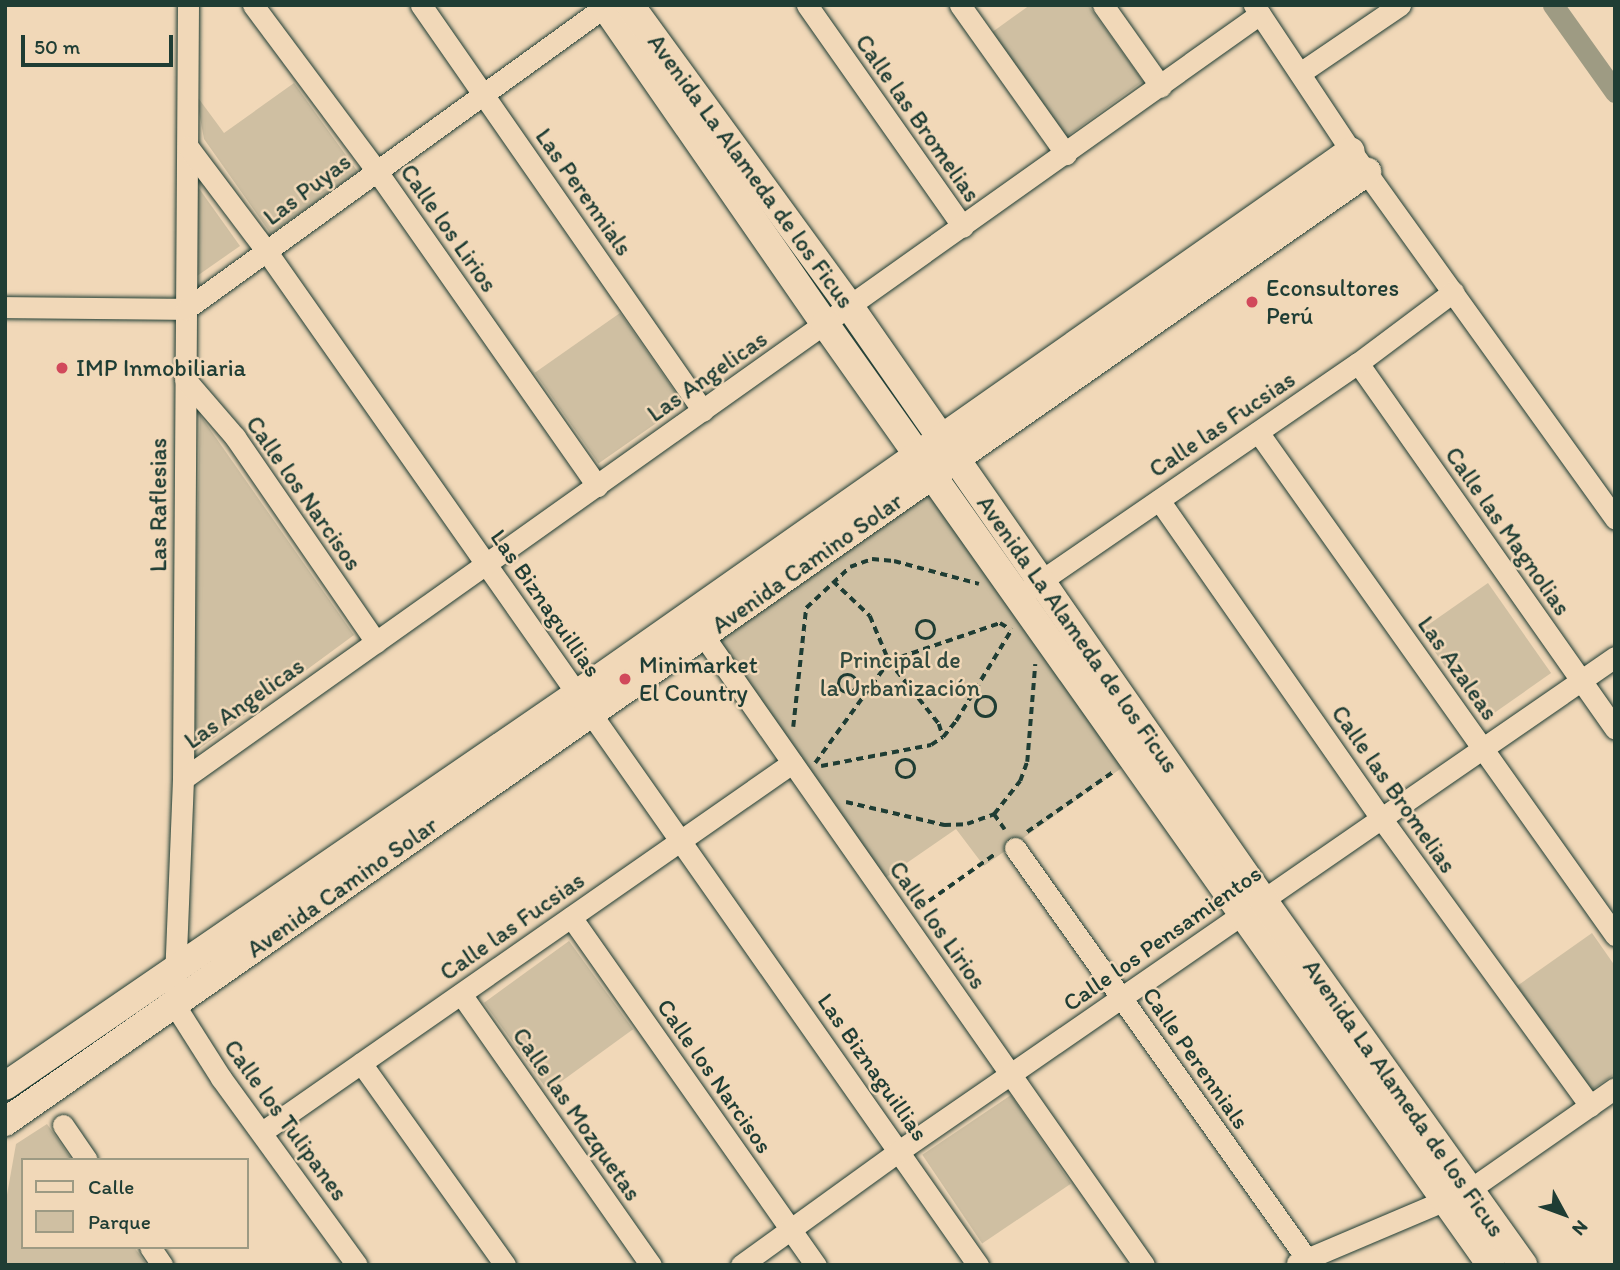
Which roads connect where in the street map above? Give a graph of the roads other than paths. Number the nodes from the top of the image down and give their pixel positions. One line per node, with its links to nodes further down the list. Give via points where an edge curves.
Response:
1 (188, 5): 13 (street, Las Raflesias)
2 (253, 5): 16 (street, Calle los Lirios)
3 (421, 5): 12 (street, Las Perennials)
4 (807, 5): 17 (street, Calle las Bromelias)
5 (960, 5): 14 (street)
6 (1103, 5): 11 (street)
7 (1400, 5): 10 (street)
8 (612, 6): 12 (street, Las Puyas); 21 (street, Avenida La Alameda de los Ficus); 23 (street, Avenida La Alameda de los Ficus)
9 (1257, 9): 10 (street); 11 (street, Las Angelicas)
10 (1300, 73): 15 (street)
11 (1161, 87): 14 (street, Las Angelicas)
12 (484, 93): 16 (street, Las Puyas); 26 (street, Las Perennials)
13 (188, 147): 18 (street, Las Biznaguillias); 22 (street, Las Raflesias)
14 (1066, 154): 17 (street, Las Angelicas)
15 (1359, 161): 19 (street); 28 (street, Avenida Camino Solar)
16 (376, 170): 18 (street, Las Puyas); 30 (street, Calle los Lirios)
17 (963, 227): 21 (street, Las Angelicas)
18 (267, 252): 22 (street, Las Puyas); 33 (street, Las Biznaguillias)
19 (1452, 292): 24 (street, Calle las Fucsias); 32 (street)
20 (5, 307): 22 (street)
21 (850, 307): 23 (street, Las Angelicas); 28 (street, Avenida La Alameda de los Ficus)
22 (186, 309): 25 (street, Las Raflesias)
23 (825, 324): 26 (street, Las Angelicas); 29 (street, Avenida La Alameda de los Ficus)
24 (1358, 363): 27 (street, Calle las Fucsias); 38 (street, Calle las Magnolias)
25 (185, 379): 36 (street, Calle los Narcisos, via 235,437); 43 (street, Las Raflesias)
26 (703, 410): 30 (street, Las Angelicas)
27 (1258, 432): 31 (street, Calle las Fucsias); 41 (street, Las Azaleas)
28 (948, 448): 29 (street, Avenida Camino Solar); 34 (street, Avenida La Alameda de los Ficus)
29 (925, 465): 34 (street, Avenida La Alameda de los Ficus); 35 (street, Avenida Camino Solar)
30 (597, 485): 33 (street, Las Angelicas)
31 (1158, 500): 34 (street, Calle las Fucsias); 44 (street, Calle las Bromelias)
32 (1615, 519)
33 (486, 564): 36 (street, Las Angelicas); 39 (street, Las Biznaguillias)
34 (1027, 600): 47 (street, Avenida La Alameda de los Ficus)
35 (696, 625): 39 (street, Avenida Camino Solar); 42 (street, Calle los Lirios)
36 (376, 642): 43 (street, Las Angelicas)
37 (1615, 657): 38 (street, Calle los Pensamientos)
38 (1581, 682): 40 (street, Calle las Magnolias); 41 (street, Calle los Pensamientos)
39 (584, 703): 45 (street, Las Biznaguillias); 50 (street, Avenida Camino Solar); 53 (street, Avenida Camino Solar)
40 (1615, 729)
41 (1483, 748): 44 (street, Calle los Pensamientos); 49 (street, Las Azaleas)
42 (792, 763): 45 (street, Calle las Fucsias); 55 (street, Calle los Lirios)
43 (183, 779): 50 (street, Las Raflesias)
44 (1381, 818): 47 (street, Calle los Pensamientos); 58 (street, Calle las Bromelias)
45 (682, 840): 48 (street, Calle las Fucsias); 62 (street, Las Biznaguillias)
46 (1011, 840): 52 (street, Calle Perennials)
47 (1253, 907): 52 (street, Calle los Pensamientos); 64 (street, Avenida La Alameda de los Ficus)
48 (571, 918): 51 (street, Calle las Fucsias); 65 (street, Calle los Narcisos)
49 (1615, 935)
50 (174, 973): 53 (street, Las Raflesias); 56 (street, Avenida Camino Solar)
51 (461, 994): 54 (street, Calle las Fucsias); 71 (street, Calle las Mozquetas)
52 (1121, 998): 55 (street, Calle los Pensamientos); 67 (street, Calle Perennials)
53 (174, 1004): 59 (street, Avenida Camino Solar); 61 (street, Calle los Tulipanes)
54 (361, 1063): 61 (street, Calle las Fucsias); 70 (street)
55 (1011, 1074): 62 (street, Calle los Pensamientos); 75 (street, Calle los Lirios)
56 (5, 1086)
57 (1615, 1088): 58 (street)
58 (1590, 1106): 64 (street)
59 (5, 1122)
60 (63, 1125): 63 (street)
61 (262, 1132): 69 (street, Calle los Tulipanes)
62 (900, 1151): 65 (street, Calle los Pensamientos); 74 (street, Las Biznaguillias)
63 (87, 1158)
64 (1457, 1195): 67 (street); 76 (street, Avenida La Alameda de los Ficus); 77 (street, Avenida La Alameda de los Ficus)
65 (792, 1231): 72 (street, Calle los Pensamientos); 73 (street, Calle los Narcisos)
66 (151, 1249): 68 (street)
67 (1303, 1263)
68 (162, 1265)
69 (357, 1265)
70 (505, 1265)
71 (650, 1265)
72 (741, 1265)
73 (816, 1265)
74 (978, 1265)
75 (1144, 1265)
76 (1491, 1265)
77 (1523, 1265)

